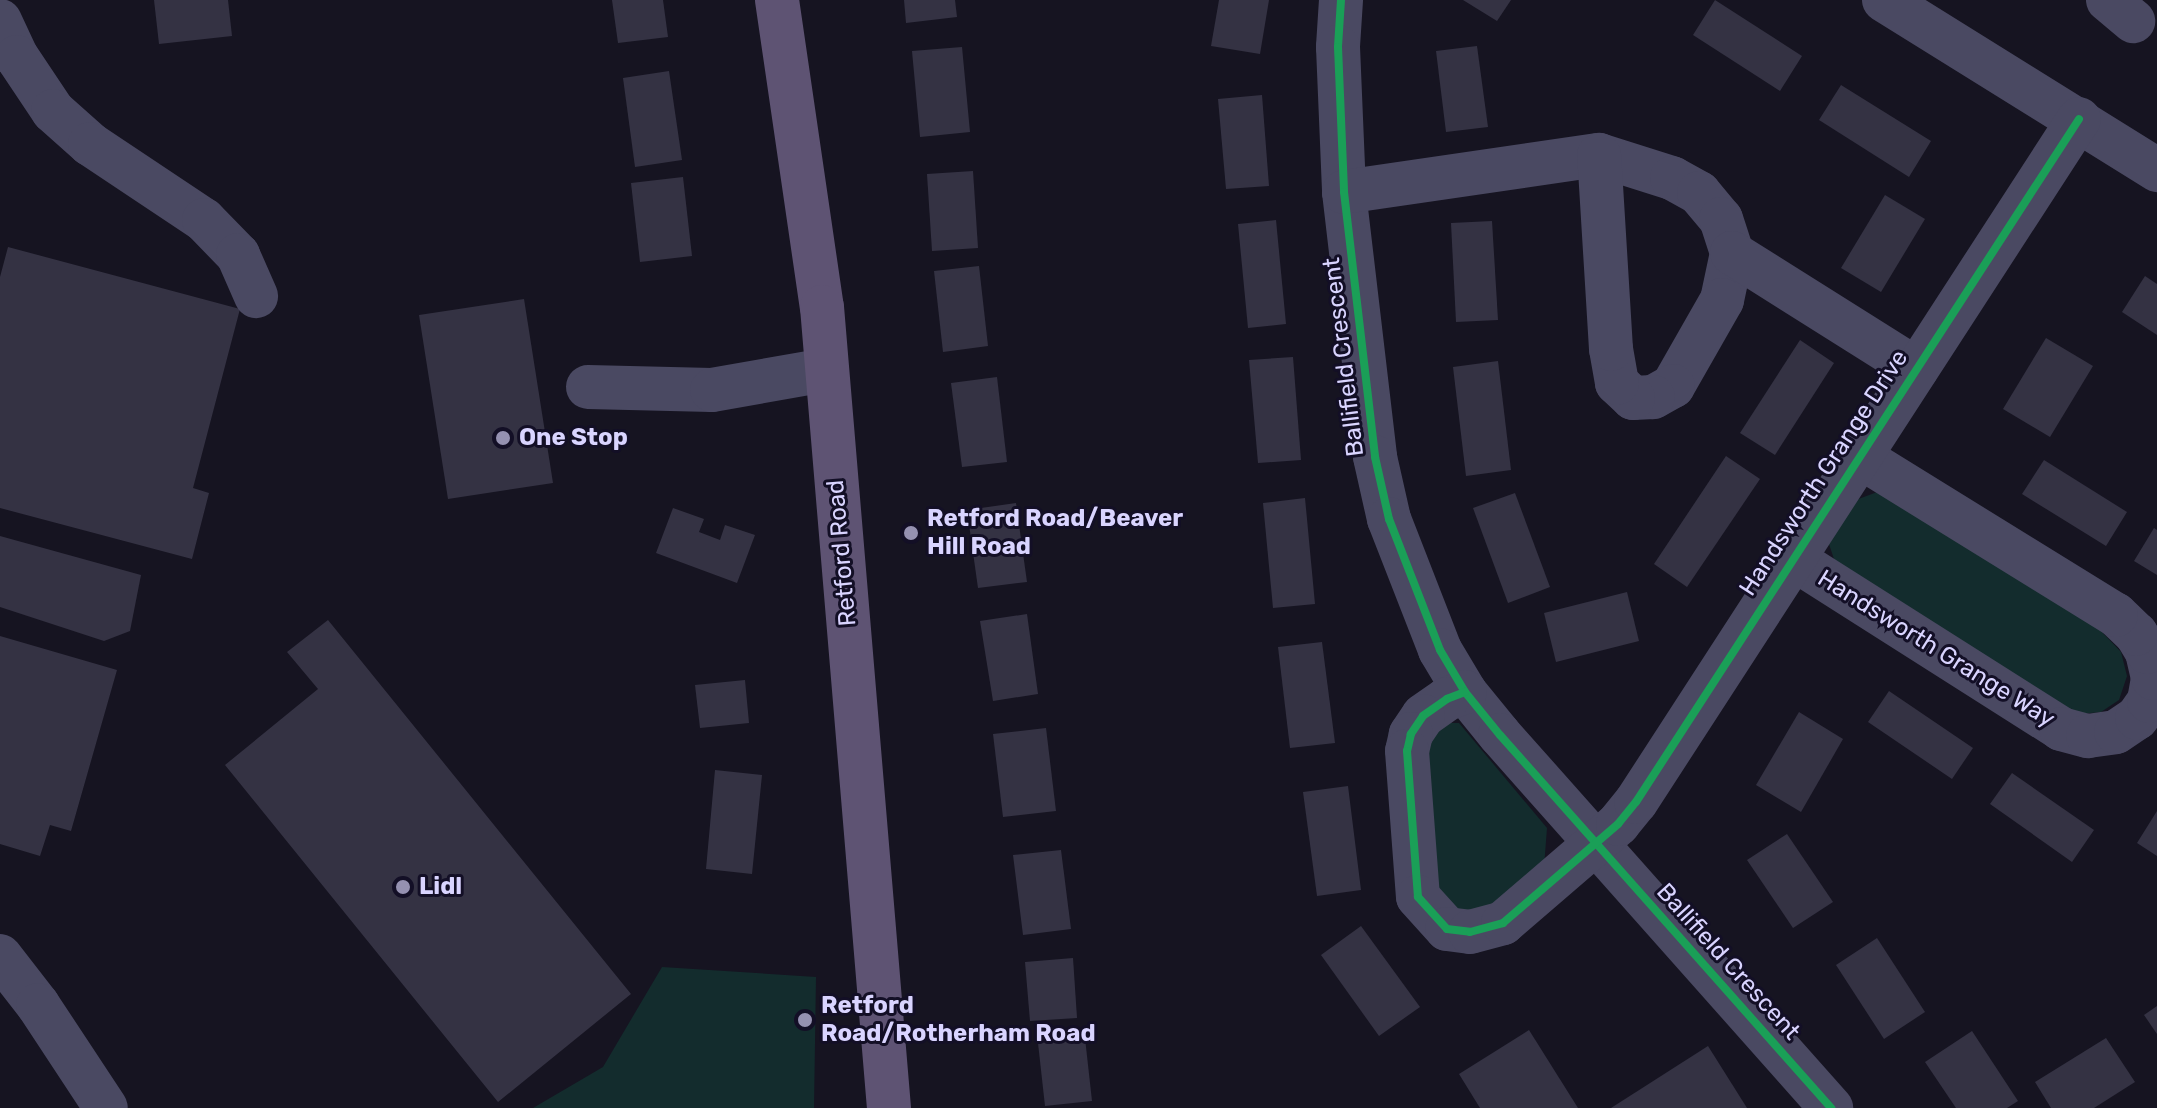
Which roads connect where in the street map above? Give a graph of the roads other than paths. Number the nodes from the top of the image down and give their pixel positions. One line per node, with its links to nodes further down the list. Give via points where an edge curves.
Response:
1 (777, 0): 12 (main road, Retford Road, via 816,258)
2 (1341, 0): 8 (street, Ballifield Crescent)
3 (1884, 0): 5 (street)
4 (0, 21): 10 (street, via 53,111 90,144 204,220 238,255)
5 (2079, 119): 7 (street); 11 (street, Handsworth Grange Drive)
6 (1599, 155): 8 (street); 9 (street, via 1672,178 1699,193 1721,219); 9 (street, via 1611,349 1617,383 1633,398 1653,397 1673,386 1722,300)
7 (2157, 170)
8 (1344, 192): 16 (street, Ballifield Crescent, via 1375,457 1389,519 1440,650)
9 (1732, 253): 11 (street)
10 (256, 296)
11 (1916, 369): 14 (street, Handsworth Grange Drive)
12 (826, 370): 13 (street, via 712,390); 21 (main road, Retford Road)
13 (588, 387)
14 (1860, 457): 15 (street, Handsworth Grange Drive); 15 (street, Handsworth Grange Way, via 2116,615 2147,652 2153,678 2149,701 2137,718 2116,732 2088,736 2061,729)
15 (1792, 558): 17 (street, Handsworth Grange Drive, via 1636,802)
16 (1465, 692): 17 (street, Ballifield Crescent); 17 (street, via 1423,716 1407,751 1418,897 1430,913 1447,929 1470,932 1503,923)
17 (1595, 843): 19 (street, Ballifield Crescent)
18 (0, 956): 20 (street)
19 (1827, 1107)
20 (106, 1108)
21 (889, 1108)

